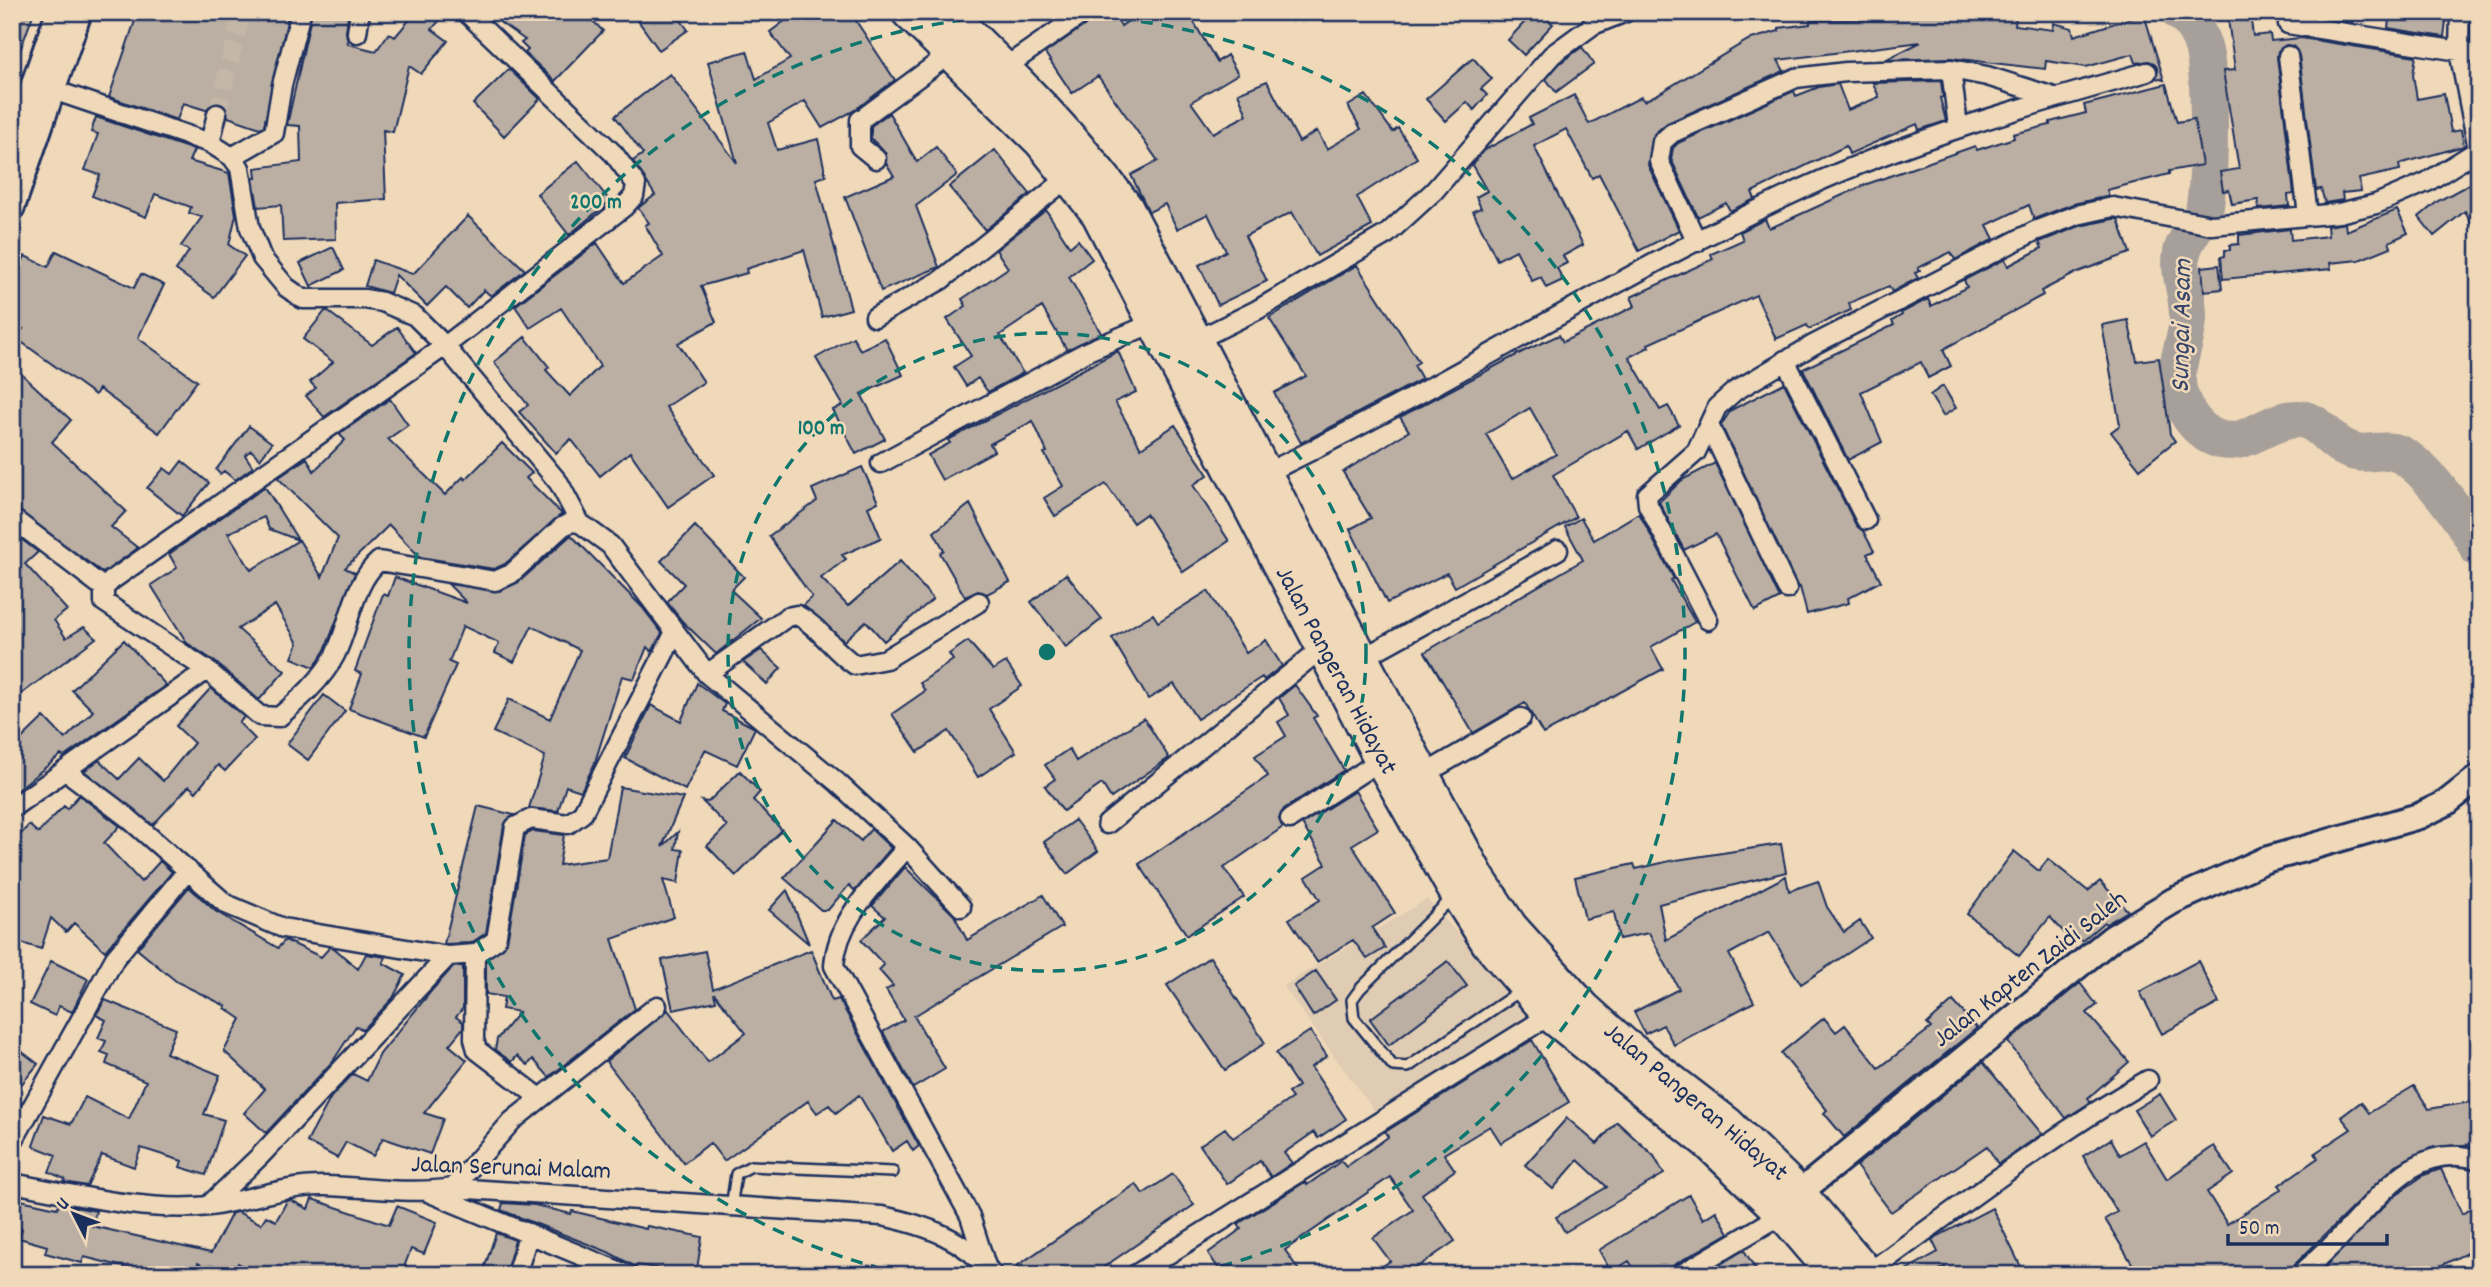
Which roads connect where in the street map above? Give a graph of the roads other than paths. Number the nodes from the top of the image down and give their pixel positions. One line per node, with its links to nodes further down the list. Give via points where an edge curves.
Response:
1 (59, 12): 25 (street)
2 (79, 12): 20 (street)
3 (300, 12): 27 (street, via 274,133)
4 (360, 12): 12 (street)
5 (466, 12): 36 (street, via 614,154 636,184 634,196 624,207)
6 (908, 12): 15 (highway, Jalan Pangeran Hidayat)
7 (947, 12): 17 (highway, Jalan Pangeran Hidayat)
8 (1085, 12): 17 (street)
9 (1626, 12): 35 (street, via 1593,25 1552,55 1434,191 1387,234)
10 (2460, 12): 13 (street)
11 (2288, 24): 13 (street)
12 (356, 33)
13 (2459, 51): 14 (street); 26 (street)
14 (2479, 52)
15 (951, 54): 28 (street, via 860,120 860,146); 29 (highway, Jalan Pangeran Hidayat)
16 (2288, 56): 31 (street)
17 (1004, 68): 35 (highway, Jalan Pangeran Hidayat, via 1091,159 1126,207)
18 (1951, 69): 21 (street); 23 (street); 32 (street, via 1796,78 1672,133 1662,142 1659,161)
19 (2147, 72): 21 (street)
20 (53, 90): 24 (street); 30 (street)
21 (2057, 97): 23 (street)
22 (217, 114): 24 (street)
23 (1958, 127): 32 (street, via 1803,189)
24 (210, 143): 27 (street)
25 (12, 147)
26 (2478, 153): 31 (street, via 2376,204)
27 (232, 157): 36 (street, via 240,169 250,228 262,258 286,286 303,299 364,299 401,309 415,316)
28 (876, 159)
29 (1070, 176): 33 (street, via 941,280); 34 (highway, Jalan Pangeran Hidayat, via 1098,214)
30 (12, 207)
31 (2308, 215): 37 (street, via 2212,225 2113,207 2077,215 2035,231)
32 (1697, 242): 40 (street, via 1355,430)
33 (875, 317)
34 (1153, 323): 39 (street, via 1088,351); 40 (highway, Jalan Pangeran Hidayat)
35 (1197, 340): 40 (highway, Jalan Pangeran Hidayat)
36 (445, 346): 43 (street, via 559,483); 45 (street)
37 (1785, 360): 38 (street, via 1725,398); 42 (street)
38 (1709, 425): 46 (street); 48 (street, via 1696,452 1647,495)
39 (881, 463)
40 (1251, 479): 50 (highway, Jalan Pangeran Hidayat); 51 (highway, Jalan Pangeran Hidayat)
41 (12, 518): 45 (street)
42 (1866, 520)
43 (580, 523): 49 (street, via 610,545); 52 (street, via 562,527 512,574 495,581 379,561 365,577 334,656 318,679 279,717 260,716)
44 (1558, 550): 51 (street)
45 (104, 588): 52 (street, via 104,602 110,608)
46 (1787, 589)
47 (979, 602): 53 (street, via 886,659 855,665 807,620 787,617)
48 (1708, 620)
49 (675, 632): 53 (street); 66 (street, via 582,814 568,824 531,819 515,827 500,930 488,948)
50 (1322, 647): 55 (highway, Jalan Pangeran Hidayat); 61 (street)
51 (1361, 659): 57 (highway, Jalan Pangeran Hidayat)
52 (207, 670): 56 (street)
53 (707, 674): 62 (street)
54 (1521, 718): 57 (street)
55 (1381, 760): 60 (street); 64 (highway, Jalan Pangeran Hidayat)
56 (66, 771): 59 (street); 63 (street)
57 (1423, 775): 64 (highway, Jalan Pangeran Hidayat)
58 (2479, 777): 79 (street, Jalan Kapten Zaidi Saleh, via 2446,803 2419,816 2249,866 2173,901 2122,932)
59 (12, 808)
60 (1290, 819)
61 (1107, 824)
62 (907, 847): 65 (street); 83 (street, via 856,906 840,935 834,966 970,1216)
63 (188, 870): 67 (street, via 226,904 283,928); 73 (street, via 115,958)
64 (1468, 886): 68 (highway, Jalan Pangeran Hidayat, via 1488,943); 68 (lane, via 1360,989 1352,1000 1354,1018 1393,1066 1408,1067)
65 (961, 907)
66 (475, 954): 67 (street); 72 (street, via 477,1050)
67 (448, 956): 80 (street)
68 (1536, 980): 70 (highway, Jalan Pangeran Hidayat); 79 (highway, Jalan Pangeran Hidayat, via 1728,1124)
69 (657, 1006): 72 (street)
70 (1550, 1015): 79 (highway, Jalan Pangeran Hidayat, via 1707,1142); 87 (street)
71 (2148, 1080): 84 (street, via 2001,1175)
72 (540, 1098): 77 (street, via 512,1121)
73 (12, 1143)
74 (2479, 1160): 90 (street, via 2447,1156 2417,1164 2397,1176)
75 (893, 1172): 81 (lane, via 751,1166 736,1174)
76 (12, 1182): 80 (street, Jalan Serunai Malam, via 155,1206)
77 (453, 1188): 78 (street, Jalan Serunai Malam); 81 (street, Jalan Serunai Malam)
78 (428, 1192): 80 (street, Jalan Serunai Malam, via 323,1186); 82 (street)
79 (1791, 1203): 84 (highway, Jalan Pangeran Hidayat); 88 (street); 89 (highway, Jalan Pangeran Hidayat)
80 (208, 1206)
81 (731, 1208): 83 (street, Jalan Serunai Malam, via 882,1216 918,1223 947,1235)
82 (529, 1233): 85 (street); 86 (street)
83 (990, 1270)
84 (1869, 1274)
85 (516, 1275)
86 (628, 1275)
87 (1135, 1275)
88 (1681, 1275)
89 (1835, 1275)
90 (2300, 1275)

